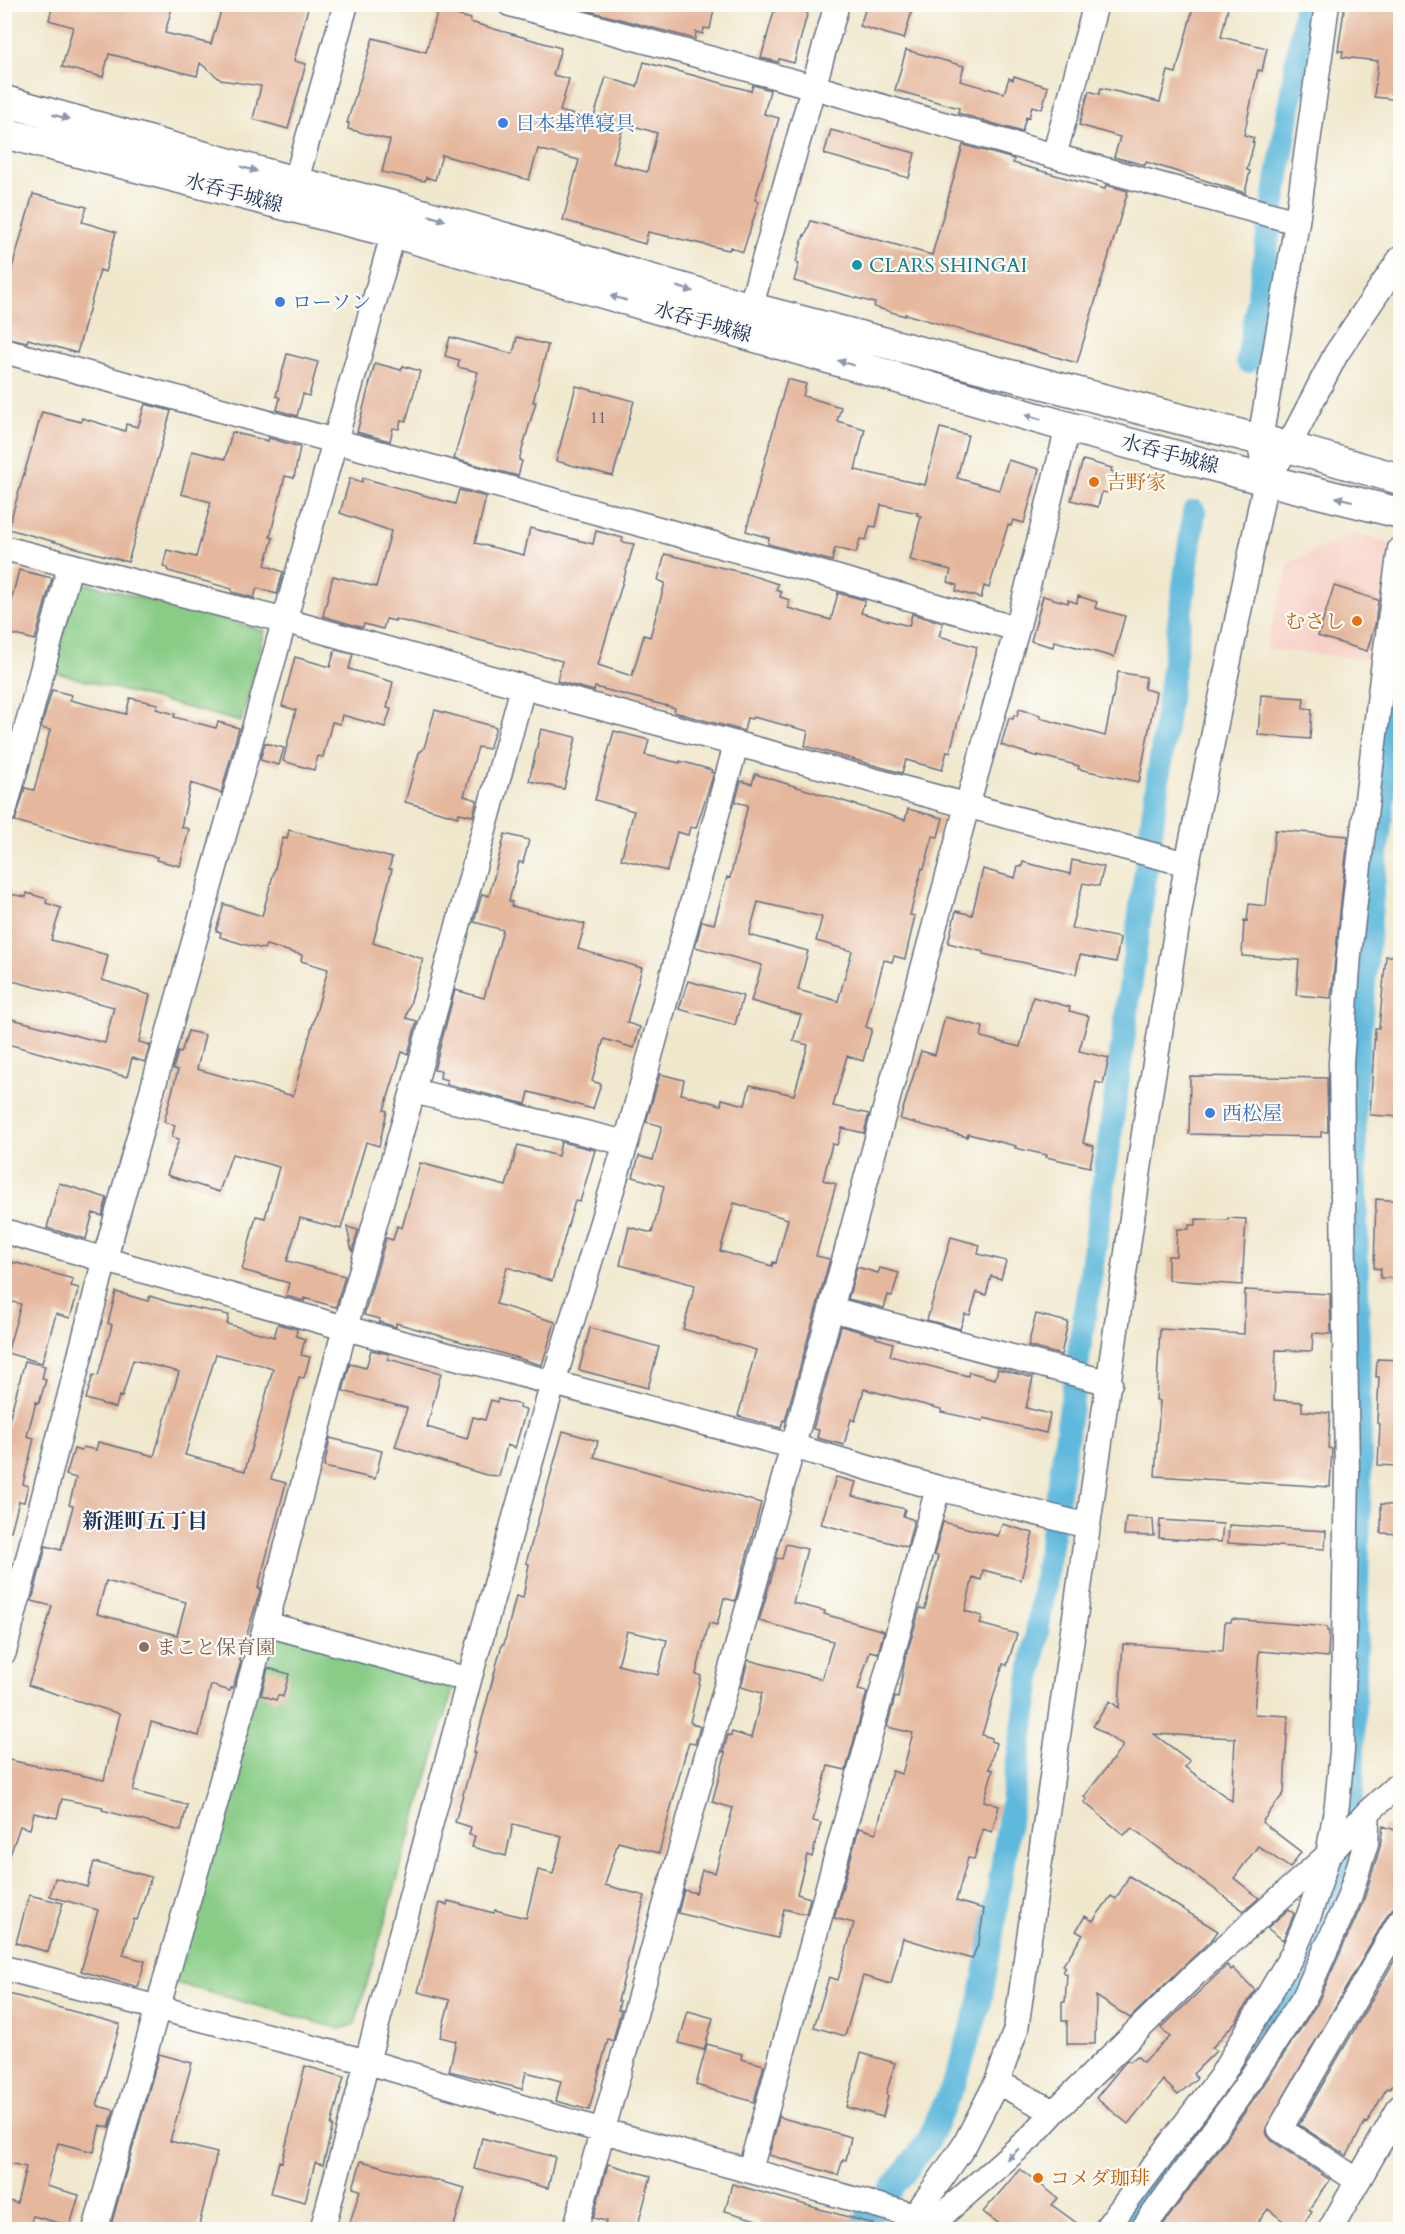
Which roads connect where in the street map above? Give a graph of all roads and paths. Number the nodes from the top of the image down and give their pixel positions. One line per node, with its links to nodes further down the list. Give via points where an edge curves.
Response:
1 (346, 4): 11 (street)
2 (510, 4): 6 (street)
3 (837, 4): 7 (street)
4 (1096, 4): 10 (street)
5 (1327, 4): 13 (street)
6 (570, 12): 7 (street)
7 (814, 87): 10 (street); 15 (street)
8 (4, 101): 11 (main road, 水呑手城線, one-way to 11)
9 (4, 133): 11 (main road, 水呑手城線)
10 (1054, 156): 13 (street)
11 (292, 194): 12 (main road, 水呑手城線)
12 (398, 220): 15 (main road, 水呑手城線); 18 (street)
13 (1297, 222): 19 (street)
14 (1401, 259): 19 (street)
15 (747, 321): 17 (main road, 水呑手城線, one-way to 15); 19 (main road, 水呑手城線)
16 (4, 351): 18 (street)
17 (1068, 427): 21 (main road, 水呑手城線); 27 (street)
18 (336, 442): 26 (street); 27 (street)
19 (1274, 443): 20 (main road, 水呑手城線); 21 (street)
20 (1401, 479)
21 (1266, 480): 22 (main road, 水呑手城線, one-way to 21); 32 (street)
22 (1401, 513)
23 (4, 548): 25 (street)
24 (1401, 549): 50 (street, via 1349,955 1341,1062 1346,1530 1342,1751)
25 (70, 566): 26 (street); 31 (street)
26 (286, 621): 28 (street); 36 (street)
27 (1017, 629): 30 (street)
28 (523, 687): 29 (street); 33 (street)
29 (736, 745): 30 (street); 34 (street)
30 (967, 806): 32 (street); 37 (street)
31 (4, 812)
32 (1187, 864): 40 (street)
33 (413, 1090): 34 (street); 38 (street)
34 (626, 1143): 39 (street)
35 (4, 1231): 36 (street)
36 (105, 1258): 38 (street); 44 (street)
37 (831, 1310): 40 (street); 41 (street)
38 (345, 1328): 39 (street); 45 (street)
39 (553, 1383): 41 (street); 47 (street)
40 (1110, 1383): 43 (street)
41 (792, 1446): 42 (street); 58 (street)
42 (938, 1488): 43 (street); 59 (street)
43 (1088, 1526): 55 (street, via 1016,2028)
44 (11, 1607): 46 (street)
45 (266, 1624): 47 (street); 53 (street)
46 (4, 1652)
47 (469, 1680): 54 (street)
48 (1399, 1788): 49 (street)
49 (1363, 1817): 50 (street); 66 (street, via 1366,1843 1349,1898 1304,1998)
50 (1331, 1852): 57 (street, via 1195,1974); 65 (street, via 1292,1955 1220,2078)
51 (1401, 1922): 60 (street, via 1280,2129)
52 (4, 1968): 53 (street)
53 (158, 2007): 54 (street); 62 (street)
54 (368, 2062): 58 (street); 63 (street)
55 (998, 2082): 57 (street); 61 (street, via 964,2146)
56 (1401, 2107): 60 (street)
57 (1054, 2112): 61 (street, one-way to 61, via 940,2217)
58 (603, 2131): 59 (street); 64 (street)
59 (750, 2170): 61 (street)
60 (1358, 2181): 67 (street)
61 (910, 2223)
62 (95, 2229)
63 (322, 2229)
64 (575, 2229)
65 (1105, 2229)
66 (1142, 2229)
67 (1330, 2229)

